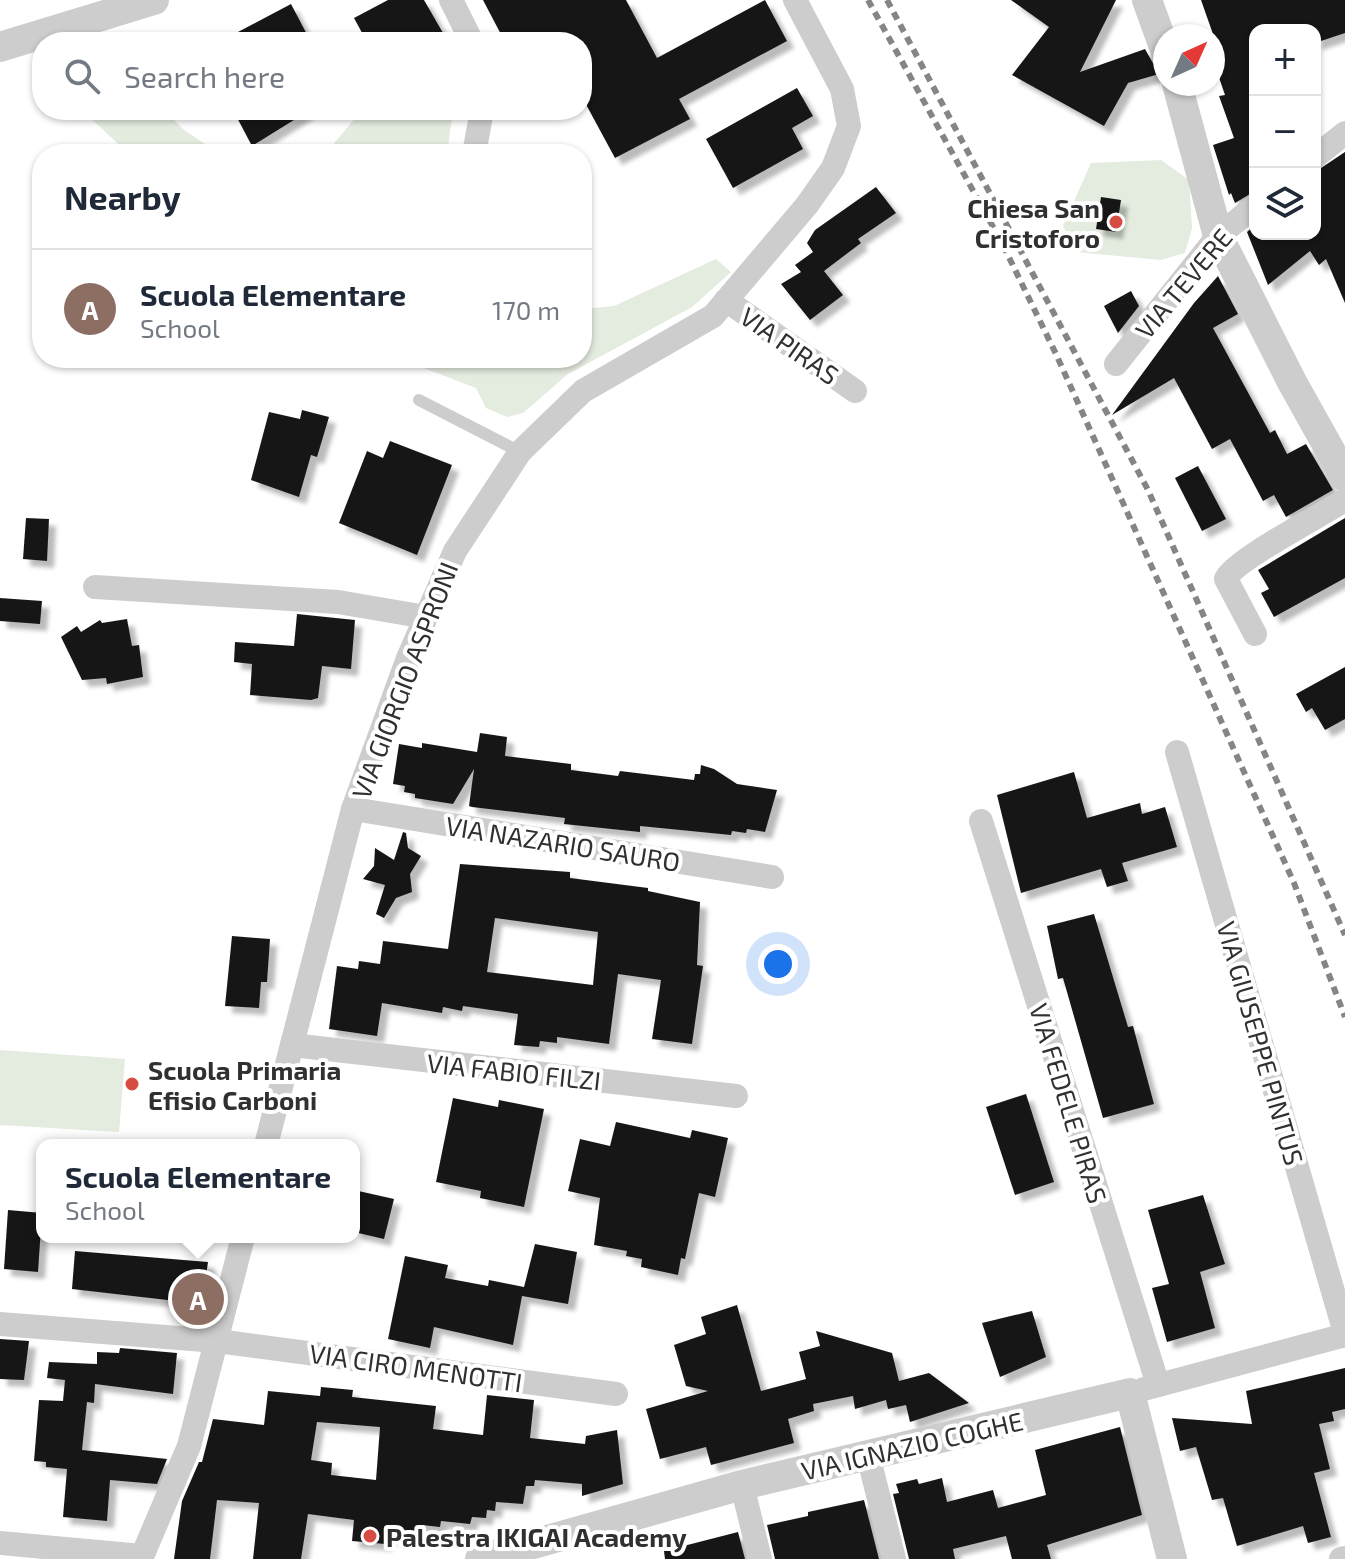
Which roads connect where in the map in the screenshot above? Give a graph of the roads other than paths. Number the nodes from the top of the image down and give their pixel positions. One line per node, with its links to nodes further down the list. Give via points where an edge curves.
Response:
1 (154, 0): 6 (street)
2 (451, 0): 7 (street)
3 (795, 0): 17 (street, VIA GIORGIO ASPRONI, via 842,89 849,126 833,168 807,205)
4 (1147, 0): 5 (street)
5 (1156, 24)
6 (49, 32)
7 (467, 32)
8 (32, 37): 9 (street)
9 (0, 47)
10 (1180, 96): 16 (street)
11 (480, 120): 13 (street)
12 (1345, 133): 14 (street)
13 (476, 144)
14 (1321, 152)
15 (1249, 211): 16 (street, VIA TEVERE)
16 (1218, 236): 18 (street, VIA TEVERE); 22 (street)
17 (726, 300): 19 (street, VIA PIRAS); 21 (street, VIA GIORGIO ASPRONI, via 713,316 583,391)
18 (1116, 364)
19 (855, 391)
20 (419, 400): 21 (lane)
21 (520, 452): 25 (street, VIA GIORGIO ASPRONI, via 455,551)
22 (1345, 477)
23 (1345, 500): 26 (street, via 1229,571 1226,579)
24 (95, 587): 25 (street, via 338,602)
25 (426, 617): 28 (street, VIA GIORGIO ASPRONI)
26 (1255, 634)
27 (1177, 752): 36 (street, VIA GIUSEPPE PINTUS)
28 (353, 809): 30 (street, VIA NAZARIO SAURO); 31 (street, VIA GIORGIO ASPRONI)
29 (981, 821): 38 (street, VIA FEDELE PIRAS)
30 (772, 877)
31 (292, 1045): 32 (street, VIA FABIO FILZI); 33 (street, VIA GIORGIO ASPRONI)
32 (736, 1096)
33 (268, 1139)
34 (242, 1243): 37 (street)
35 (0, 1324): 37 (street, VIA CIRO MENOTTI)
36 (1345, 1334): 38 (street, VIA IGNAZIO COGHE)
37 (217, 1341): 39 (street, VIA CIRO MENOTTI); 43 (street, via 189,1446)
38 (1144, 1389): 40 (street, VIA IGNAZIO COGHE); 47 (street)
39 (616, 1394)
40 (868, 1455): 41 (street, VIA IGNAZIO COGHE); 46 (street)
41 (742, 1485): 44 (street, VIA IGNAZIO COGHE); 45 (street)
42 (0, 1543): 43 (street)
43 (141, 1558)
44 (480, 1559)
45 (760, 1559)
46 (894, 1559)
47 (1172, 1559)

